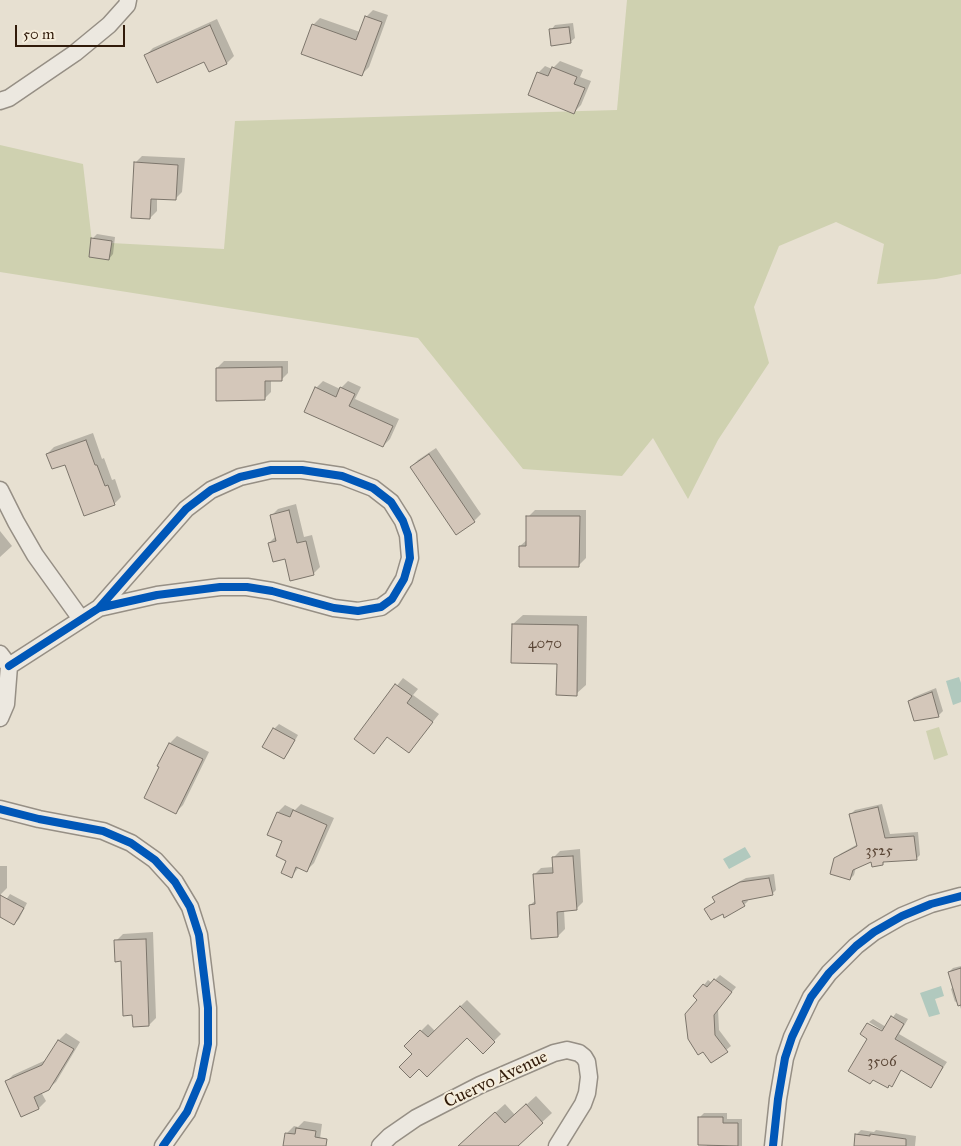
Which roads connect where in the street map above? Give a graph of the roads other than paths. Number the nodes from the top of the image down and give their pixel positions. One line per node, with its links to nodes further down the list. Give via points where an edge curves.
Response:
1 (128, 0): 2 (street, via 109,25 75,53)
2 (0, 101)
3 (0, 490): 5 (street, via 35,555)
4 (100, 608): 4 (street, via 186,509 211,490 240,477 271,470 302,470 342,476 373,488 391,502 408,535 410,558 404,579 392,598 381,607 358,611 334,608 247,586 157,595); 5 (street)
5 (81, 619): 6 (street)
6 (5, 660): 7 (street, via 6,704)
7 (0, 718)
8 (0, 809): 10 (street, via 103,831 131,843 155,860 190,908 199,936 208,1008 208,1044 201,1079 187,1112)
9 (961, 896): 13 (street, via 902,916 874,932 829,973 811,997 785,1058)
10 (163, 1146)
11 (380, 1146): 12 (street, Cuervo Avenue, via 416,1118 480,1085 554,1052 567,1050 584,1057 589,1077 583,1104)
12 (557, 1146)
13 (773, 1146)

